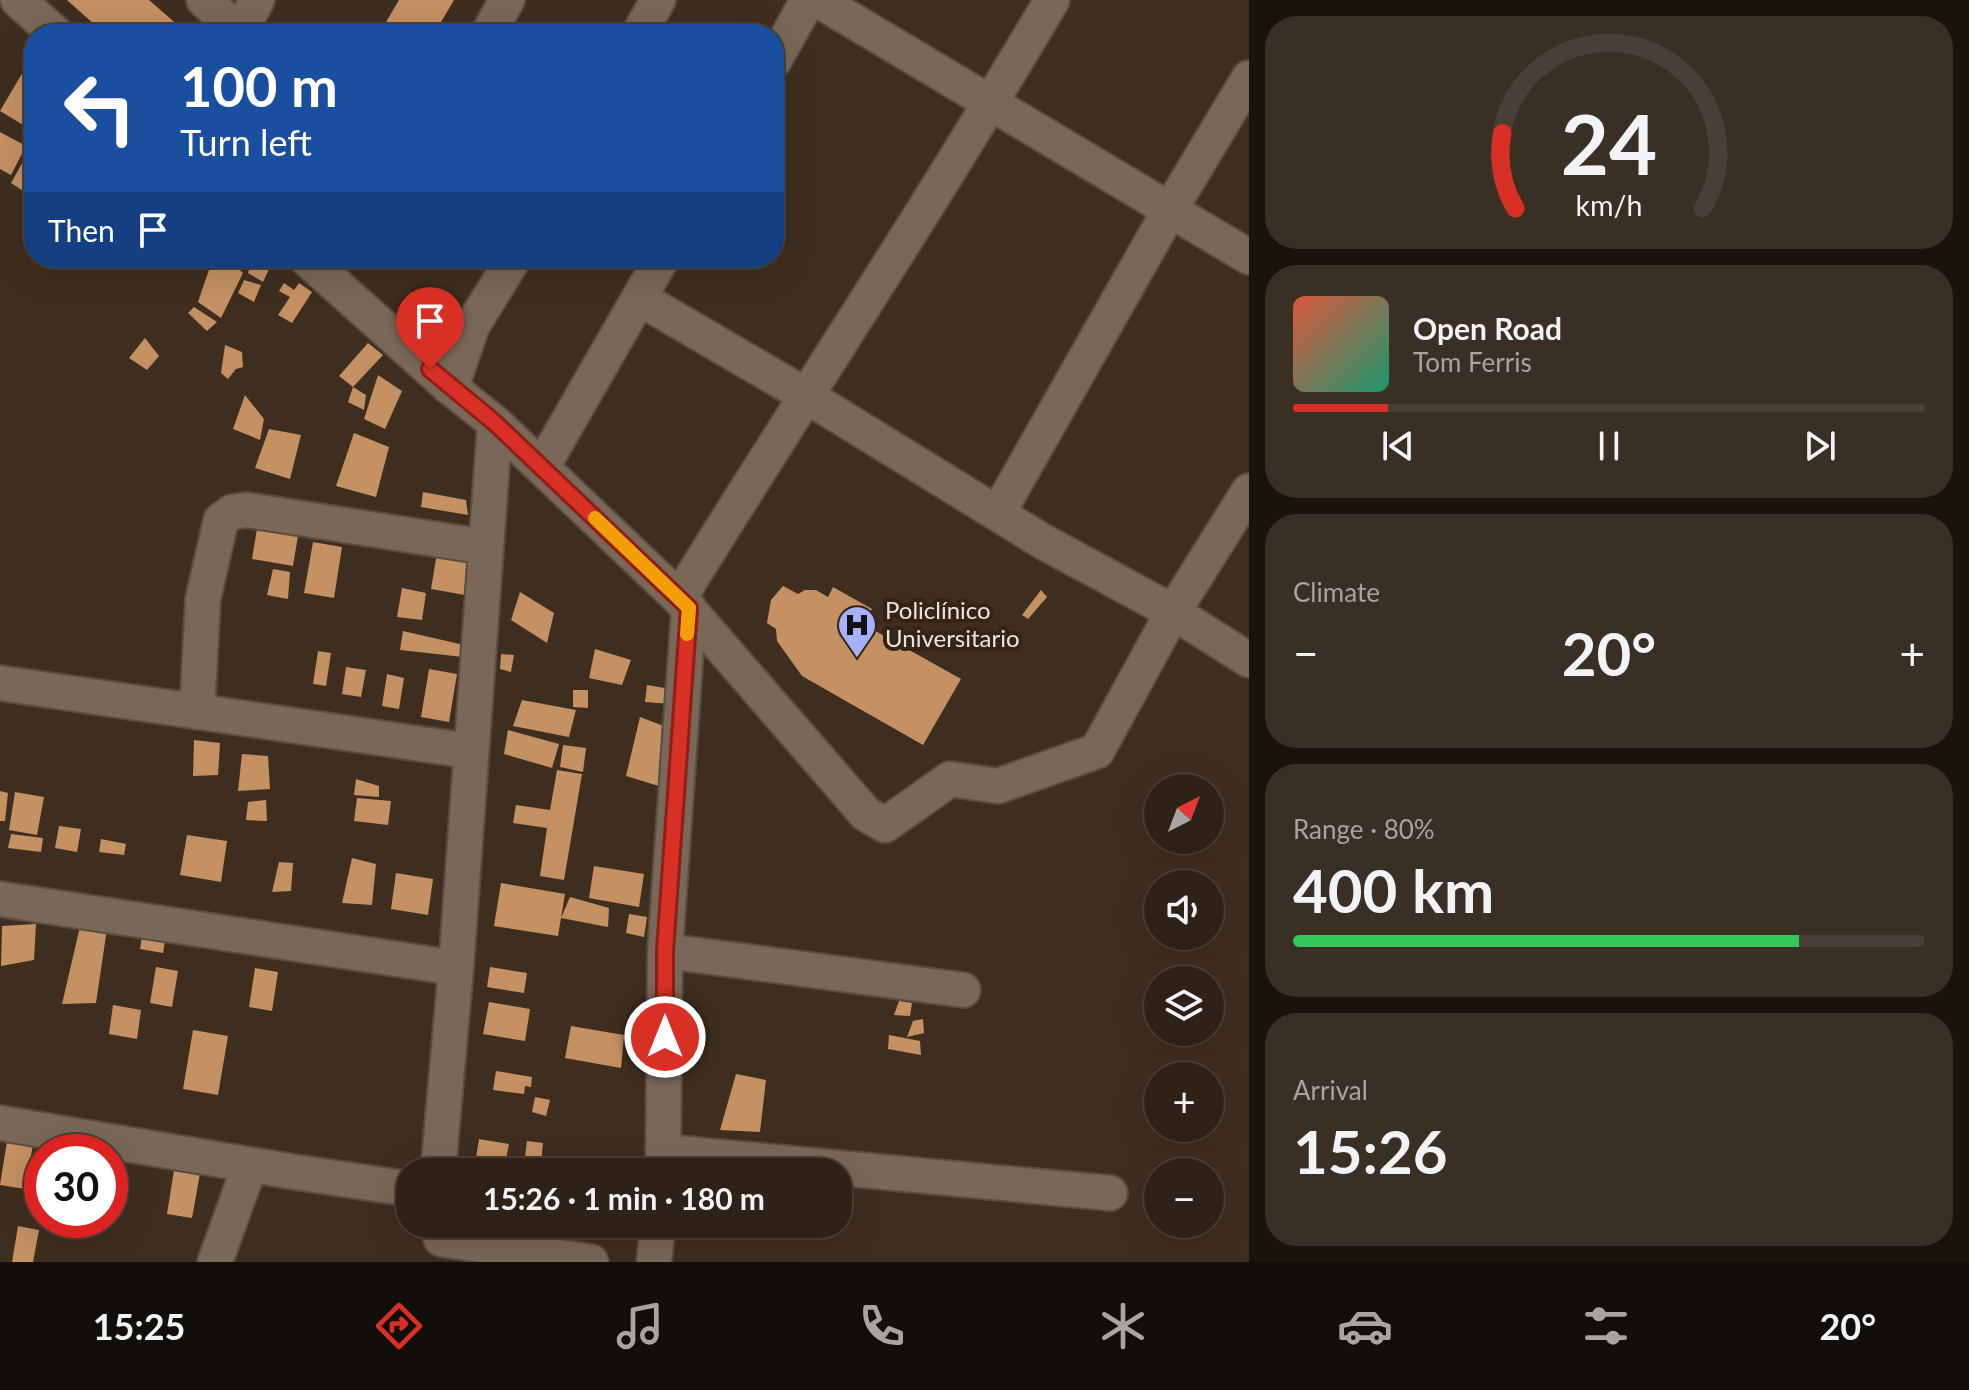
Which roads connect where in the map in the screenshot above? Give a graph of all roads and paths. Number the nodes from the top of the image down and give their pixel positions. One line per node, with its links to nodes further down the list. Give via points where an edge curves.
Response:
1 (18, 0): 9 (street)
2 (204, 0): 10 (street)
3 (257, 0): 11 (street)
4 (507, 0): 12 (street)
5 (658, 0): 13 (street)
6 (808, 0): 14 (street)
7 (818, 0): 16 (street)
8 (1052, 0): 16 (street)
9 (45, 24)
10 (231, 24)
11 (245, 24)
12 (494, 24)
13 (645, 24)
14 (784, 43)
15 (1249, 78): 17 (street)
16 (991, 103): 17 (street); 24 (street)
17 (1171, 208): 18 (street); 28 (street)
18 (1249, 257)
19 (317, 268): 23 (street)
20 (508, 268): 23 (street, via 472,326)
21 (656, 268): 22 (street)
22 (639, 298): 24 (street); 26 (street)
23 (451, 388): 25 (street)
24 (805, 395): 28 (street); 30 (street)
25 (495, 423): 26 (street); 29 (street)
26 (542, 467): 30 (street)
27 (1249, 491): 31 (street)
28 (998, 513): 31 (street)
29 (486, 547): 34 (street, via 247,510 232,512 221,520 203,599); 35 (street)
30 (684, 603): 31 (street, via 866,814 885,825 950,779 998,786 1097,751); 37 (street)
31 (1173, 612): 32 (street)
32 (1249, 660)
33 (0, 683): 34 (street)
34 (197, 712): 35 (street)
35 (470, 751): 38 (street)
36 (0, 899): 38 (street)
37 (665, 951): 39 (street); 42 (street)
38 (456, 968): 41 (street)
39 (963, 990)
40 (0, 1123): 43 (street)
41 (439, 1158)
42 (664, 1158)
43 (250, 1165): 45 (street); 49 (street)
44 (852, 1175): 46 (street)
45 (396, 1187)
46 (1110, 1193)
47 (657, 1238): 51 (street)
48 (437, 1242): 50 (street)
49 (215, 1262)
50 (591, 1262)
51 (654, 1262)

